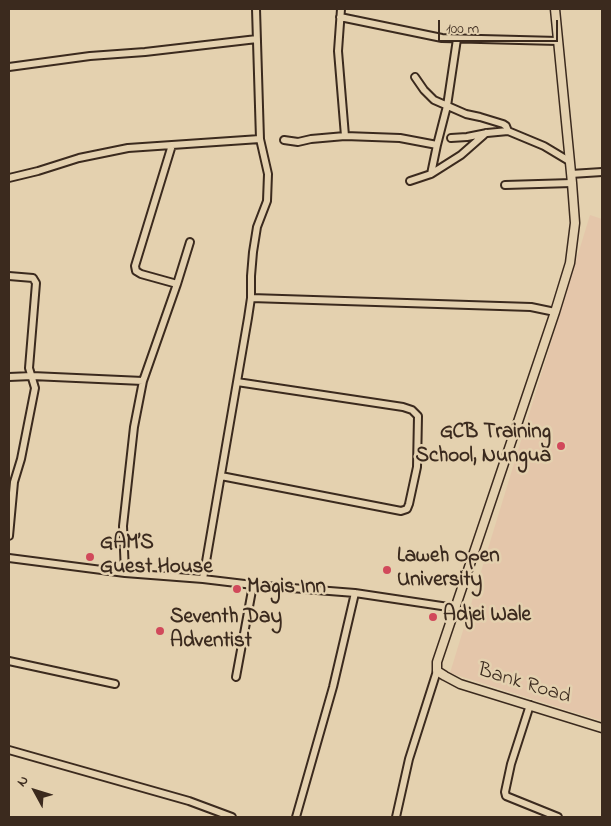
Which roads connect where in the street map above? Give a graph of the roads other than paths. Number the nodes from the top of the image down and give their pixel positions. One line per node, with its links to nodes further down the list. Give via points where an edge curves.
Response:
1 (256, 9): 5 (street)
2 (341, 9): 4 (street)
3 (555, 9): 7 (street)
4 (340, 18): 6 (street); 13 (street, via 338,51)
5 (257, 39): 8 (street); 15 (street)
6 (457, 39): 7 (street); 10 (street)
7 (558, 41): 19 (street)
8 (9, 67)
9 (414, 77): 10 (street, via 434,100)
10 (447, 106): 11 (street, via 503,124); 18 (street)
11 (508, 131): 12 (street); 19 (street)
12 (486, 133): 14 (street); 21 (street)
13 (345, 136): 16 (street, via 298,142); 18 (street, via 400,138)
14 (451, 138)
15 (260, 139): 17 (street); 30 (street, via 268,174 267,201 257,227)
16 (284, 140)
17 (172, 145): 23 (street, via 128,148 78,158); 29 (street, via 135,266 141,274)
18 (437, 145): 21 (street)
19 (569, 161): 22 (street)
20 (602, 172): 22 (street)
21 (432, 174): 24 (street)
22 (571, 174): 25 (street)
23 (9, 178)
24 (410, 181)
25 (572, 184): 26 (street); 31 (street, via 575,223 570,263)
26 (505, 185)
27 (190, 242): 29 (street)
28 (9, 276): 32 (street, via 33,278 36,283 29,368)
29 (177, 284): 34 (street)
30 (251, 298): 31 (street, via 531,307); 35 (street)
31 (555, 312): 43 (street)
32 (32, 376): 33 (street); 34 (street); 37 (street, via 35,388 14,482)
33 (9, 377)
34 (143, 381): 39 (street, via 134,427 123,526)
35 (237, 382): 36 (street); 36 (street, via 412,410 418,416 417,467 409,504 401,511)
36 (221, 476): 40 (street)
37 (9, 536)
38 (9, 558): 39 (street)
39 (125, 573): 40 (street)
40 (203, 578): 41 (street)
41 (253, 585): 42 (street); 46 (street)
42 (355, 593): 43 (street); 52 (street, via 333,687)
43 (455, 608): 45 (street)
44 (9, 661): 47 (street)
45 (437, 670): 48 (street, Bank Road, via 460,684); 53 (street, via 409,759)
46 (236, 676)
47 (116, 684)
48 (530, 706): 49 (street, Bank Road); 54 (street, via 511,764 506,796)
49 (602, 728)
50 (9, 750): 51 (street, via 188,800)
51 (232, 817)
52 (296, 817)
53 (396, 817)
54 (558, 817)

